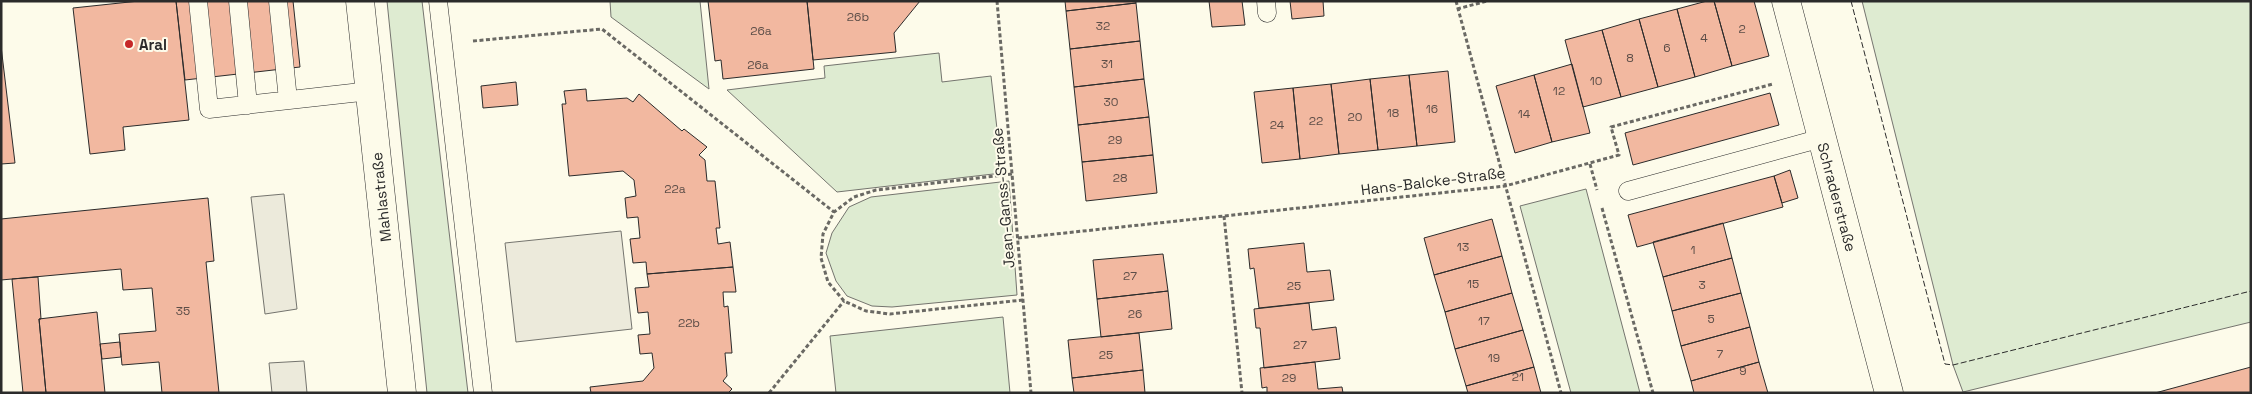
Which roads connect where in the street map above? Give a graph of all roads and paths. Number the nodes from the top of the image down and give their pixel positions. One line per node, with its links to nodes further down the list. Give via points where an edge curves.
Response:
1 (198, 1): 15 (lane, via 209,109)
2 (238, 1): 15 (lane)
3 (278, 1): 14 (lane)
4 (360, 1): 13 (street, Mahlastraße)
5 (438, 1): 11 (lane)
6 (997, 1): 18 (path, Jean-Ganss-Straße)
7 (1456, 1): 10 (path)
8 (1487, 1): 10 (path)
9 (1786, 1): 12 (street, Schraderstraße)
10 (1456, 9): 19 (path)
11 (442, 44): 23 (path, via 602,29); 29 (lane)
12 (1805, 75): 16 (street, Schraderstraße); 17 (path, Hans-Balcke-Straße, via 1611,127 1619,155)
13 (370, 91): 14 (lane); 28 (street, Mahlastraße)
14 (288, 100): 15 (lane)
15 (248, 104)
16 (1822, 138): 20 (lane); 35 (street, Schraderstraße)
17 (1590, 164): 19 (path, Hans-Balcke-Straße); 21 (path)
18 (1012, 174): 23 (path, via 876,190 854,197); 25 (path, Jean-Ganss-Straße)
19 (1505, 186): 24 (path, Hans-Balcke-Straße); 33 (path)
20 (1628, 191)
21 (1598, 192)
22 (1600, 202): 34 (path)
23 (834, 212): 27 (path, via 823,234 821,258 828,282)
24 (1224, 216): 25 (path, Hans-Balcke-Straße); 32 (path)
25 (1018, 238): 26 (path, Jean-Ganss-Straße)
26 (1023, 300): 27 (path, via 890,314 866,312); 31 (path, Jean-Ganss-Straße)
27 (844, 301): 30 (path)
28 (402, 393)
29 (482, 393)
30 (770, 393)
31 (1031, 393)
32 (1242, 393)
33 (1561, 393)
34 (1653, 393)
35 (1888, 393)

